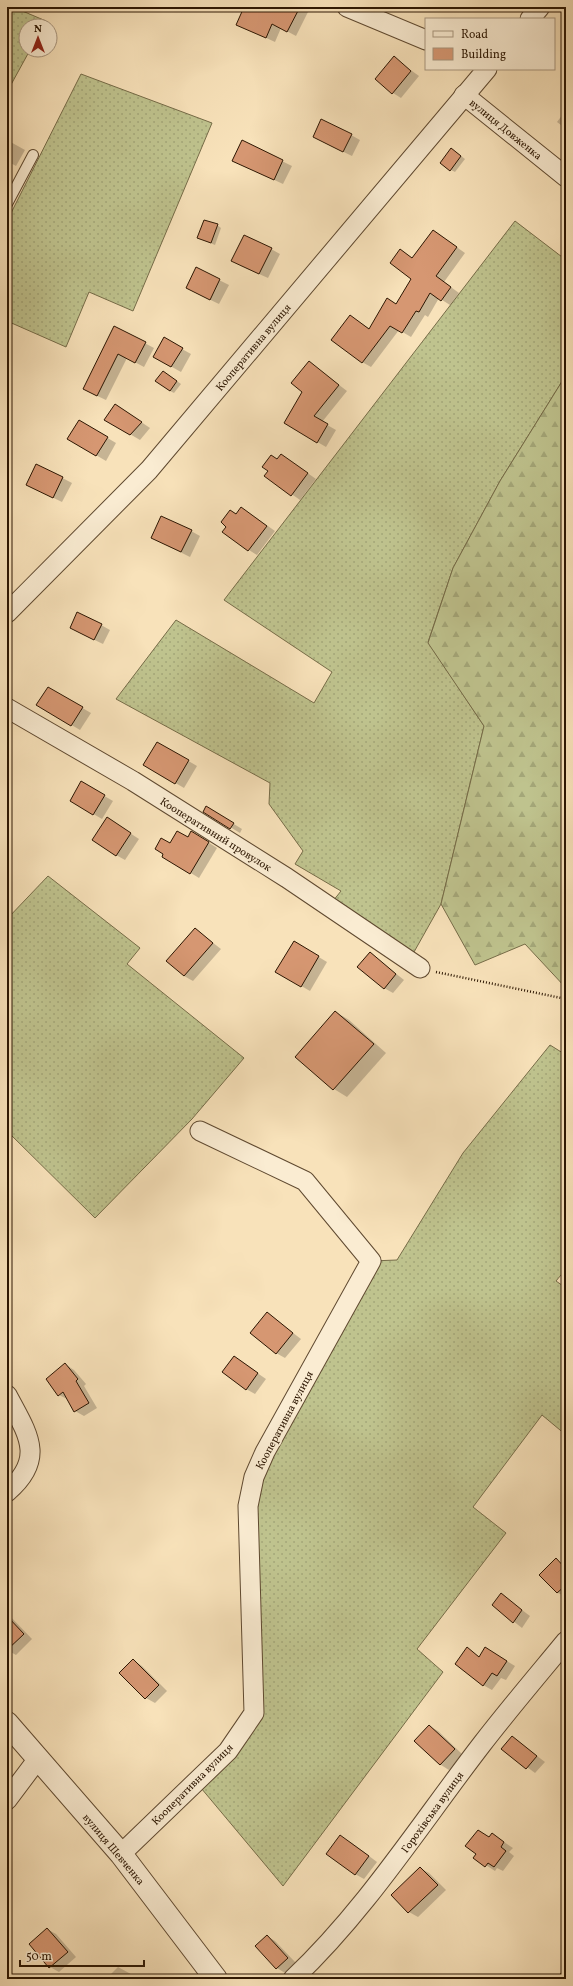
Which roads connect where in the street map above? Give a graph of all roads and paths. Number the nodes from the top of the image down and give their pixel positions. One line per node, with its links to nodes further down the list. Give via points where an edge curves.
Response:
1 (347, 7): 4 (street)
2 (540, 7): 3 (street)
3 (531, 18)
4 (425, 40)
5 (486, 70): 6 (street, Кооперативна вулиця)
6 (464, 95): 8 (street, вулиця Довженка); 10 (street, Кооперативна вулиця, via 149,470)
7 (33, 155): 9 (lane)
8 (566, 177)
9 (7, 204)
10 (7, 613)
11 (7, 708): 12 (street, Кооперативний провулок, via 133,781)
12 (420, 968): 13 (path)
13 (566, 999)
14 (200, 1132): 21 (street, Кооперативна вулиця, via 305,1181 371,1261 265,1452 254,1477 248,1506 254,1713 228,1751)
15 (7, 1395): 16 (street, via 26,1431 31,1449 26,1471)
16 (7, 1492)
17 (566, 1641): 23 (street, Горохівська вулиця, via 482,1744 385,1874 322,1952)
18 (7, 1723): 19 (street, вулиця Шевченка)
19 (37, 1760): 20 (street); 21 (street, вулиця Шевченка)
20 (7, 1800)
21 (120, 1854): 22 (street, вулиця Шевченка)
22 (216, 1979)
23 (293, 1979)

